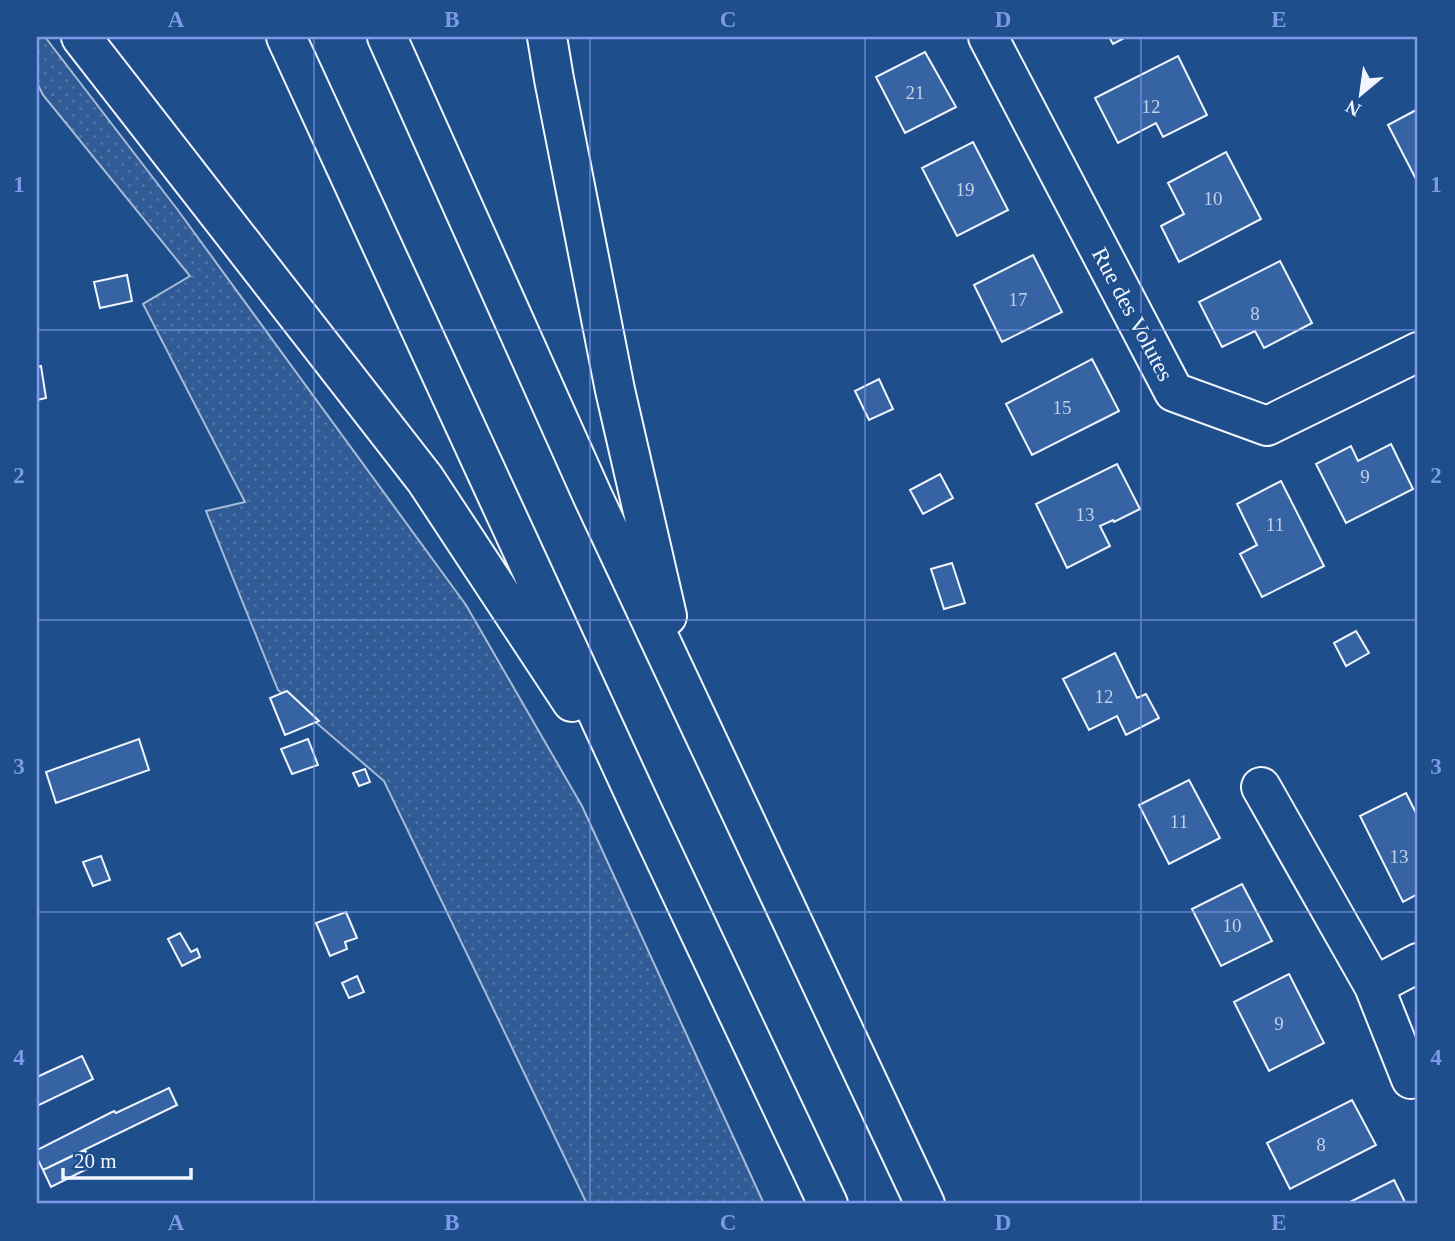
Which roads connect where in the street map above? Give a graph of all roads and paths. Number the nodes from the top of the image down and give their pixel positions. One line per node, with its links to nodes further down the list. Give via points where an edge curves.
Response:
1 (81, 37): 9 (main road, via 425,479)
2 (286, 37): 9 (main road)
3 (387, 37): 7 (main road)
4 (547, 37): 7 (main road, via 615,390)
5 (988, 37): 6 (main road, Rue des Volutes, via 1174,392 1268,426)
6 (1418, 352)
7 (684, 690): 14 (main road)
8 (1261, 787): 11 (main road)
9 (644, 814): 13 (main road)
10 (1418, 964): 11 (main road)
11 (1374, 986): 12 (main road)
12 (1411, 1079)
13 (828, 1204)
14 (925, 1204)

